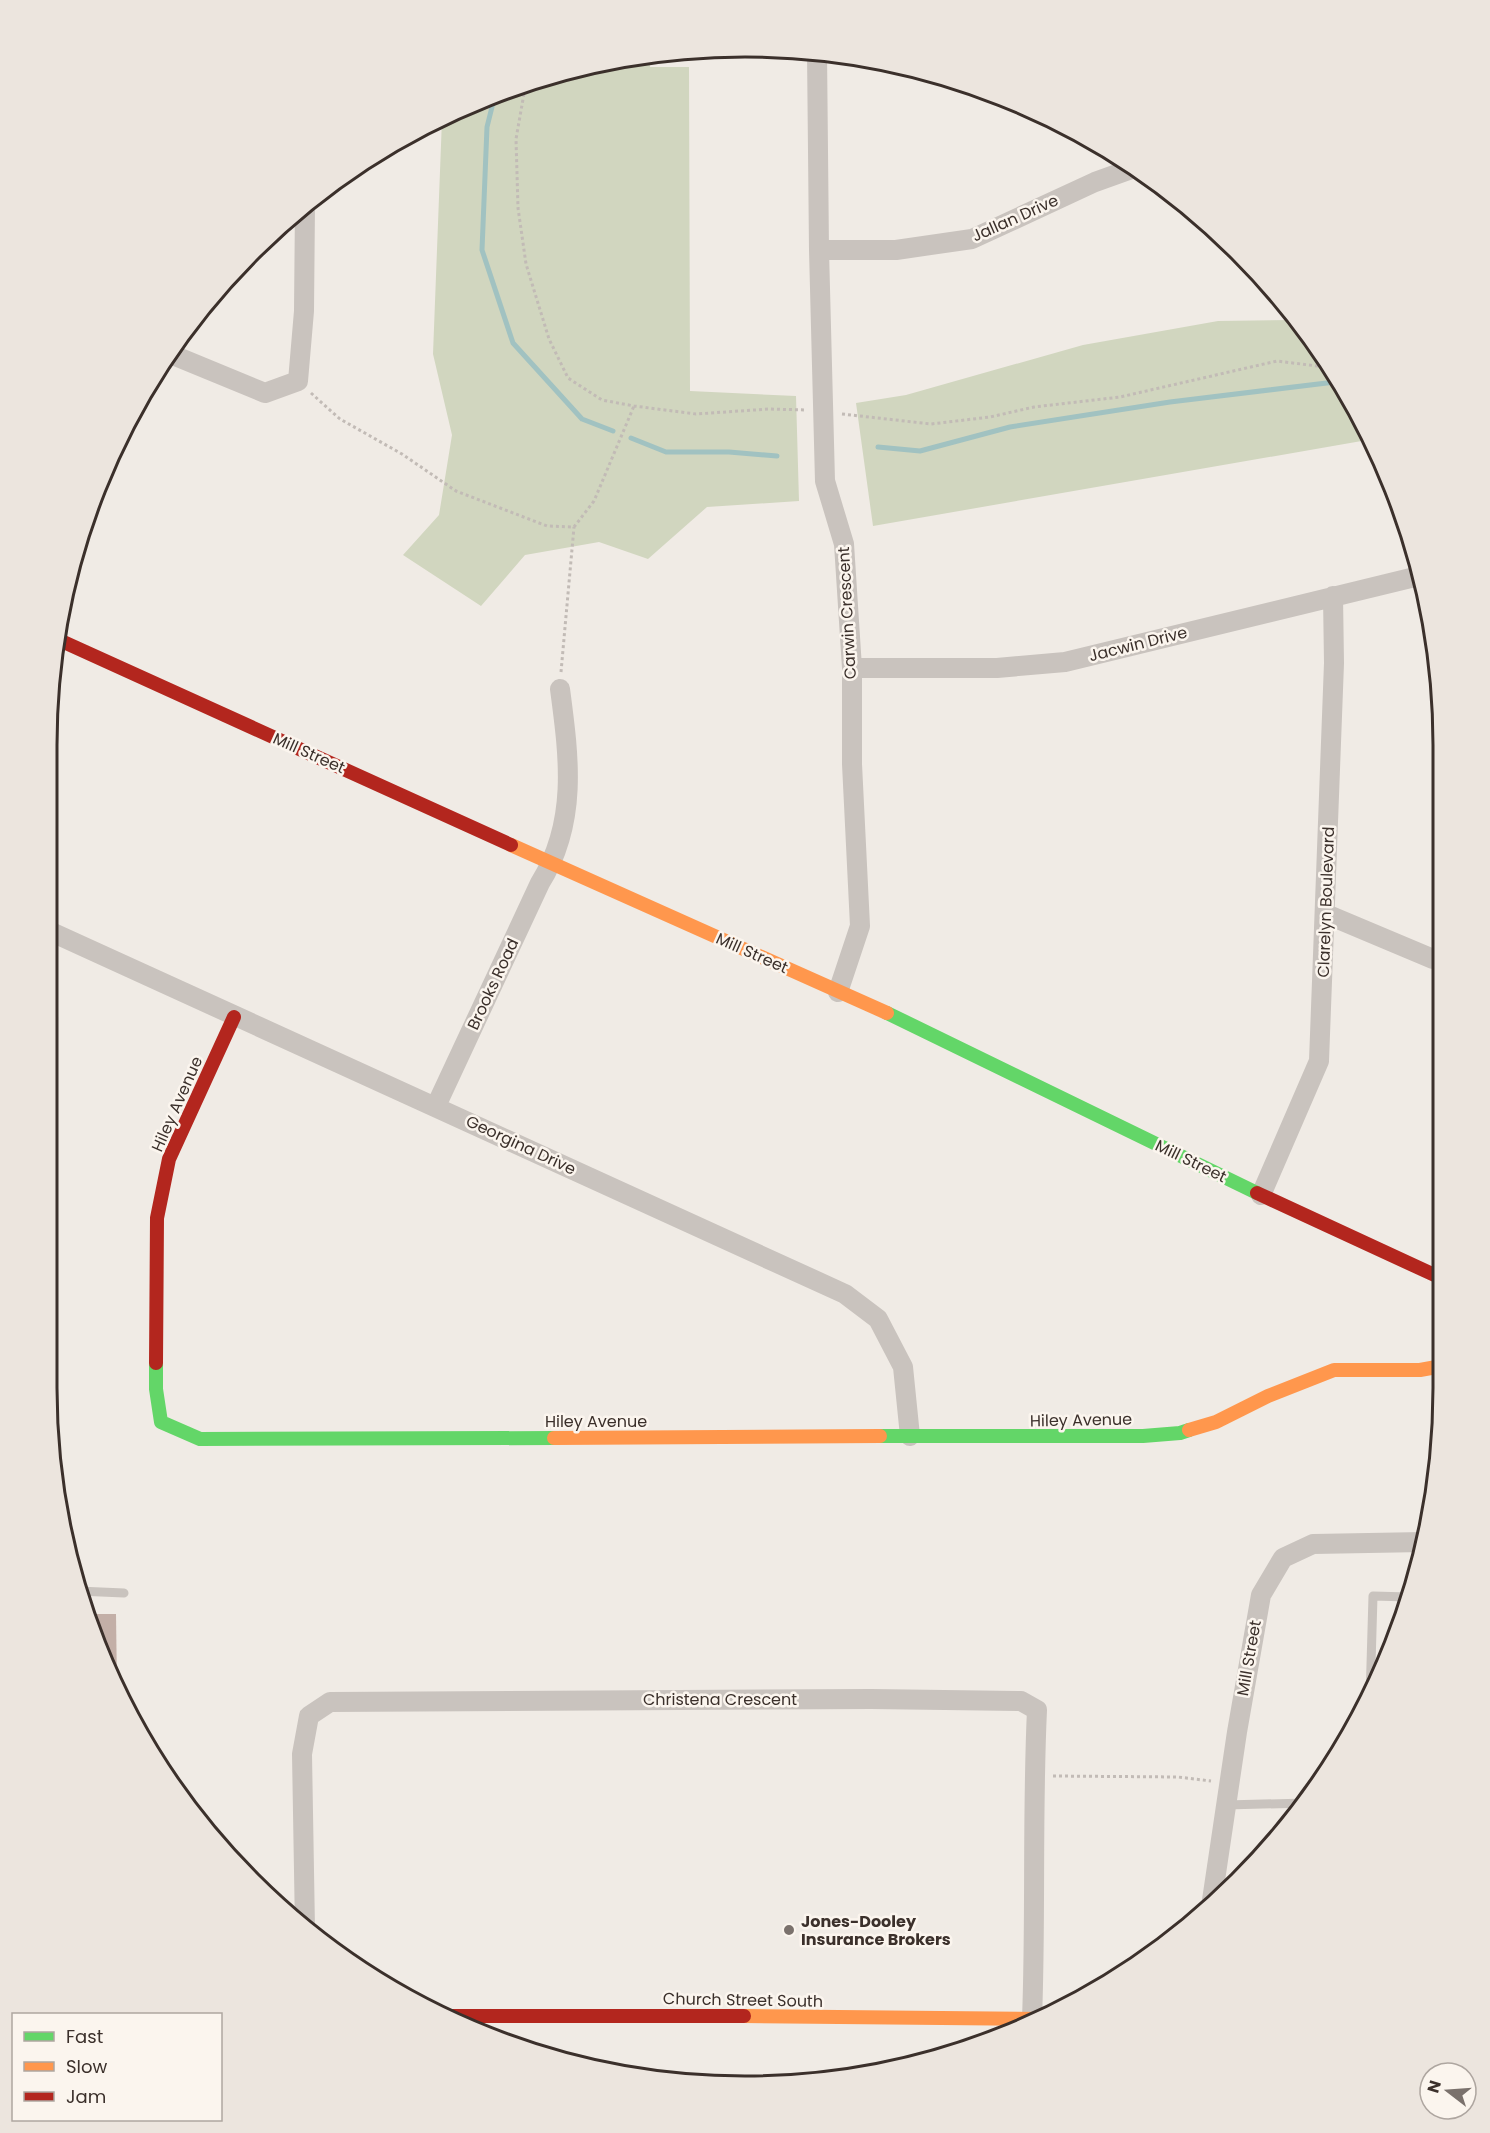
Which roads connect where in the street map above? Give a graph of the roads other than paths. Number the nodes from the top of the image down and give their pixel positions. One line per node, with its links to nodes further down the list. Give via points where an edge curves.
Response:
1 (818, 61): 4 (street, Carwin Crescent)
2 (1124, 171): 4 (street, Jallan Drive, via 972,238 896,250)
3 (305, 216): 5 (street, via 304,311 298,381 265,393)
4 (819, 250): 9 (street, Carwin Crescent, via 825,481 844,544)
5 (177, 357)
6 (1412, 578): 7 (street, Jacwin Drive)
7 (1333, 596): 9 (street, Jacwin Drive, via 1065,662 997,668); 12 (street, Clarelyn Boulevard)
8 (65, 643): 11 (street, Mill Street)
9 (852, 668): 15 (street, Carwin Crescent, via 860,926)
10 (560, 689): 11 (street, Brooks Road, via 568,744 568,788 564,827)
11 (552, 864): 15 (street, Mill Street); 17 (street, Brooks Road, via 540,882)
12 (1326, 914): 14 (street); 18 (street, Clarelyn Boulevard, via 1319,1061)
13 (57, 935): 16 (street, Georgina Drive)
14 (1433, 958)
15 (838, 992): 18 (street, Mill Street, via 914,1025)
16 (234, 1017): 17 (street, Georgina Drive); 21 (street, Hiley Avenue, via 169,1159 157,1218 156,1389 161,1422 200,1438)
17 (436, 1106): 21 (street, Georgina Drive, via 845,1294 878,1319 903,1367)
18 (1261, 1195): 19 (street, Mill Street)
19 (1433, 1274)
20 (1433, 1368): 21 (street, Hiley Avenue, via 1334,1370 1216,1422 1180,1433)
21 (910, 1436)
22 (1415, 1542): 28 (street, Mill Street, via 1313,1544 1283,1558 1261,1595)
23 (88, 1591): 24 (lane)
24 (124, 1593)
25 (1400, 1597): 26 (lane, via 1373,1596)
26 (1371, 1673)
27 (1294, 1803): 28 (lane)
28 (1226, 1805): 29 (street, Mill Street)
29 (1213, 1891)
30 (304, 1916): 31 (street, Christena Crescent, via 303,1754 309,1716 330,1702 1021,1701 1037,1710)
31 (1036, 2011)
32 (464, 2016): 33 (street, Church Street South)
33 (1019, 2019)

